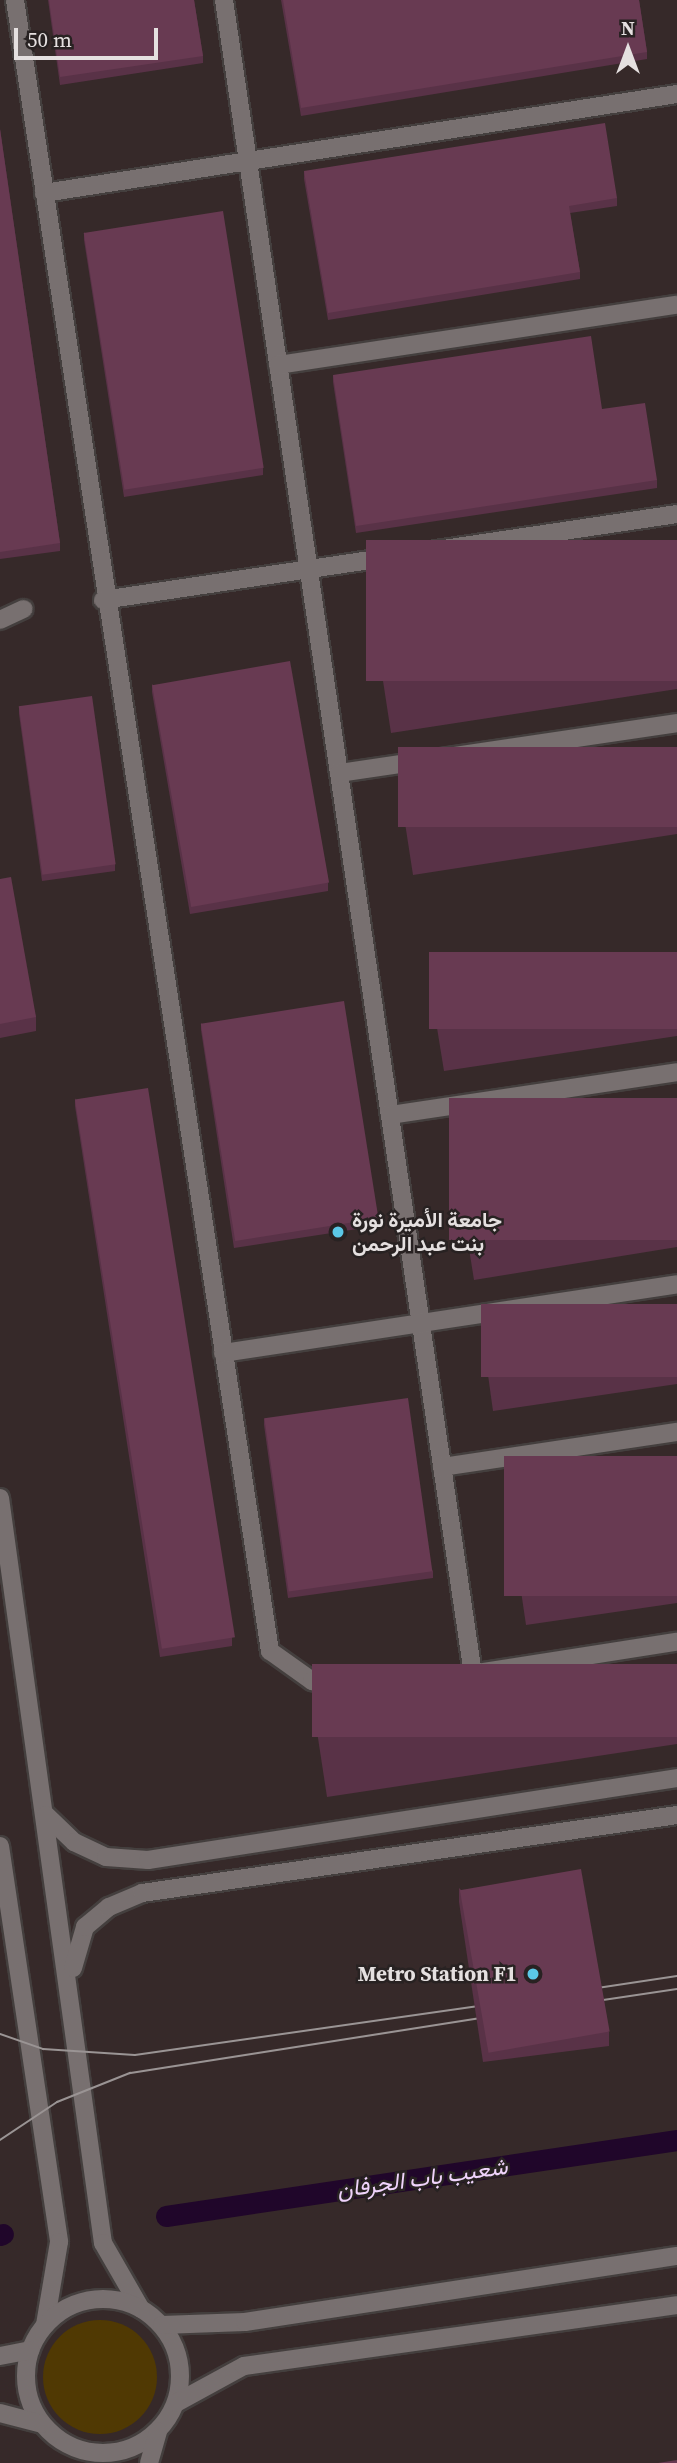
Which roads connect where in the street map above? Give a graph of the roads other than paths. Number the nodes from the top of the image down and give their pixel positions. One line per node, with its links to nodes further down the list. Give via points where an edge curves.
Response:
1 (15, 0): 5 (street)
2 (224, 0): 4 (street)
3 (676, 100): 4 (street)
4 (247, 158): 5 (street); 7 (street)
5 (44, 194): 10 (street)
6 (677, 304): 7 (street)
7 (278, 365): 9 (street)
8 (677, 514): 9 (street)
9 (309, 568): 10 (street); 14 (street)
10 (103, 600): 19 (street)
11 (0, 605): 12 (street, via 24,609)
12 (0, 620)
13 (677, 723): 14 (street)
14 (339, 773): 16 (street)
15 (677, 1072): 16 (street)
16 (390, 1115): 18 (street)
17 (677, 1284): 18 (street)
18 (421, 1322): 19 (street); 21 (street)
19 (223, 1353): 24 (street, via 270,1651 312,1681 356,1692)
20 (677, 1432): 21 (street)
21 (442, 1467): 24 (street)
22 (0, 1498): 26 (street)
23 (677, 1643): 24 (street)
24 (473, 1674)
25 (677, 1778): 26 (street, via 148,1860 106,1857 74,1842)
26 (46, 1815): 29 (street)
27 (677, 1815): 29 (street, via 142,1894 109,1907 85,1927)
28 (0, 1846): 33 (street, via 59,2242)
29 (71, 1975): 32 (street, via 103,2243)
30 (677, 2256): 34 (street, via 245,2322)
31 (677, 2305): 37 (street, via 244,2366)
32 (141, 2309): 33 (street, via 90,2300); 34 (street)
33 (46, 2325): 35 (street)
34 (162, 2325): 37 (street, via 180,2362)
35 (30, 2350): 36 (street); 39 (street, via 26,2376)
36 (0, 2356)
37 (176, 2403): 40 (street)
38 (0, 2413): 39 (street)
39 (42, 2424): 41 (street)
40 (158, 2431): 41 (street, via 114,2453); 43 (street)
41 (65, 2444): 42 (street)
42 (78, 2463)
43 (149, 2463)

